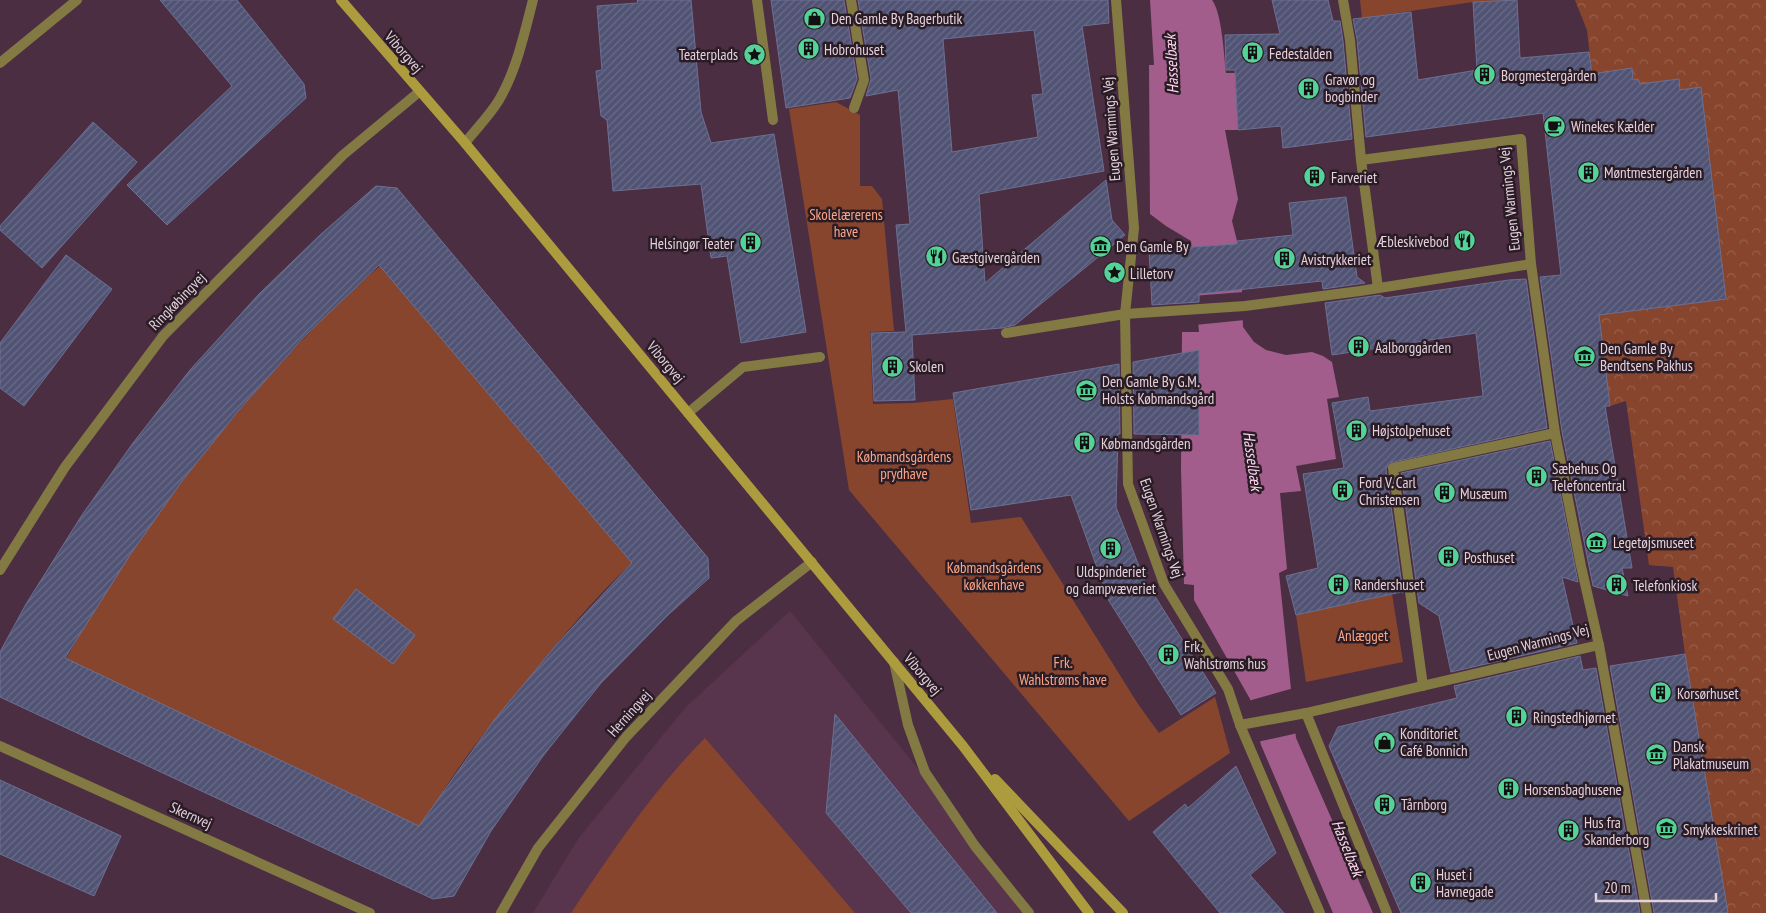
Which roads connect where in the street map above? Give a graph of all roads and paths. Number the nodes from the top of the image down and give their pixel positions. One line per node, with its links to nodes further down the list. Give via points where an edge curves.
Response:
1 (77, 0): 8 (street)
2 (341, 0): 9 (street, Viborgvej)
3 (533, 0): 12 (street, via 516,65 506,88)
4 (757, 0): 11 (street)
5 (851, 0): 10 (street, via 864,80)
6 (1116, 0): 16 (street, Eugen Warmings Vej, via 1134,228)
7 (1343, 0): 13 (street)
8 (0, 63)
9 (419, 92): 12 (street, Viborgvej); 22 (street, Ringkøbingvej, via 343,156 163,336 65,467)
10 (854, 108)
11 (773, 120)
12 (465, 143): 19 (street, Viborgvej)
13 (1362, 160): 14 (street, Eugen Warmings Vej, via 1521,139); 15 (street)
14 (1531, 264): 15 (street, Eugen Warmings Vej); 20 (street, Eugen Warmings Vej)
15 (1378, 288): 16 (street, Eugen Warmings Vej, via 1245,306)
16 (1125, 314): 17 (street, Eugen Warmings Vej); 27 (street, Eugen Warmings Vej, via 1128,484 1164,584 1228,689)
17 (1006, 333)
18 (820, 357): 19 (street, via 743,367)
19 (688, 413): 21 (street, Viborgvej)
20 (1555, 432): 23 (street, Eugen Warmings Vej); 25 (street, via 1394,468)
21 (812, 562): 24 (street, Viborgvej); 31 (street, Herningvej, via 736,621 626,738 538,848)
22 (0, 570)
23 (1599, 645): 25 (street, Eugen Warmings Vej); 37 (street)
24 (894, 662): 29 (street, Viborgvej); 32 (street, via 908,725 925,772 975,846)
25 (1423, 686): 26 (street, Eugen Warmings Vej)
26 (1302, 713): 27 (street, Eugen Warmings Vej); 36 (street)
27 (1240, 725): 35 (street)
28 (0, 746): 30 (street, Skernvej)
29 (963, 746): 33 (street, Viborgvej); 34 (street, Viborgvej)
30 (370, 913)
31 (501, 913)
32 (1029, 913)
33 (1089, 913)
34 (1123, 913)
35 (1320, 913)
36 (1387, 913)
37 (1647, 913)

